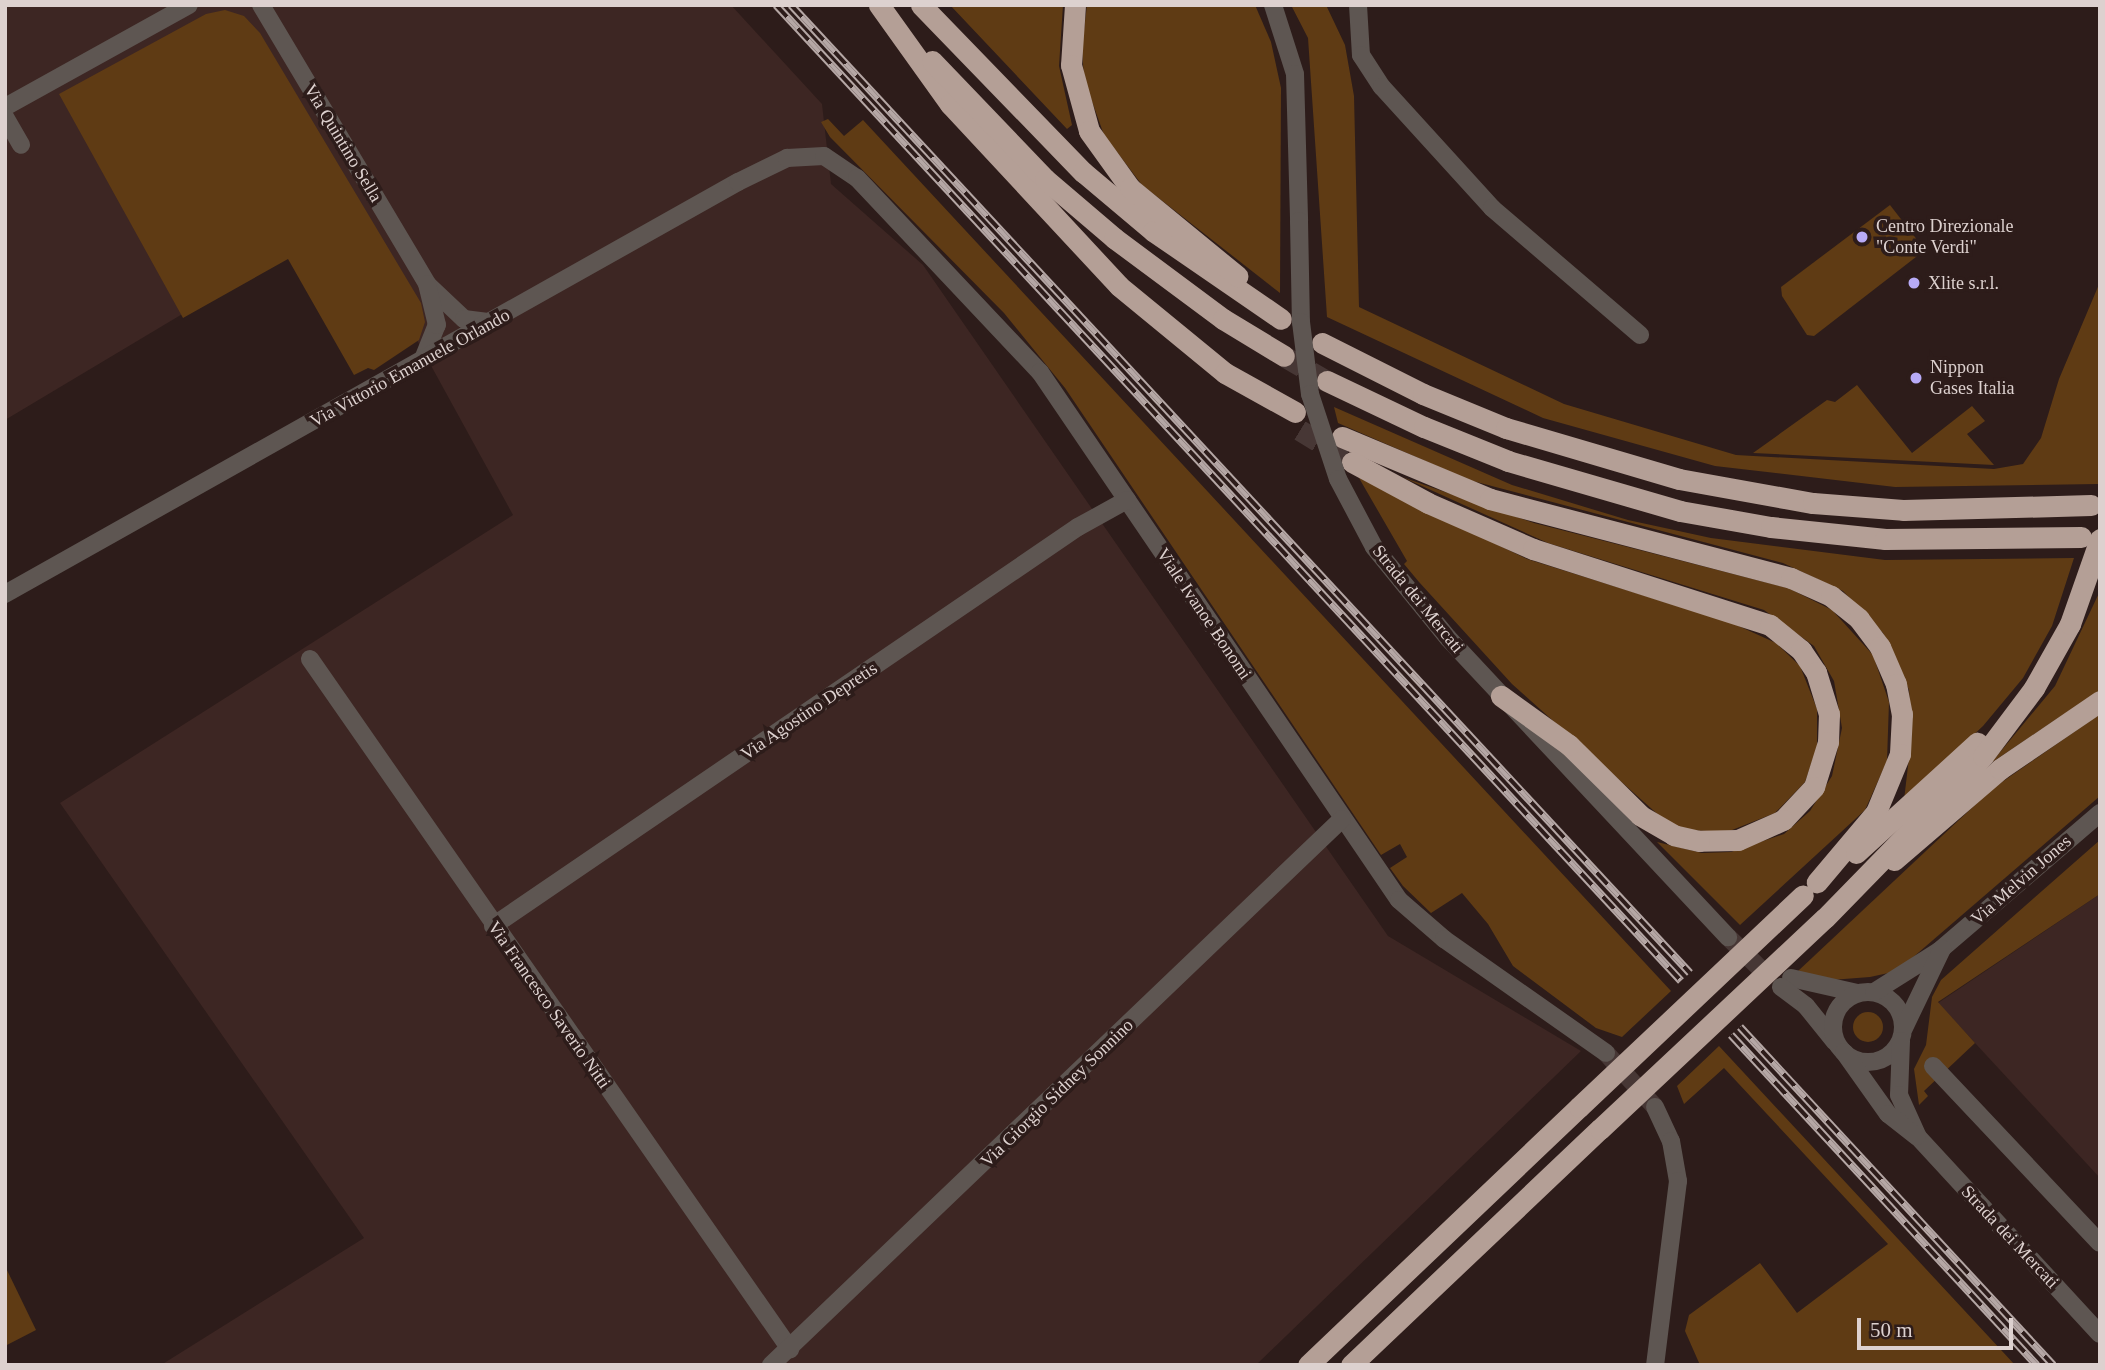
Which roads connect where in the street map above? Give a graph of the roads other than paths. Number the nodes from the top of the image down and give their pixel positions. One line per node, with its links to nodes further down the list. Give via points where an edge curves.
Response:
1 (189, 5): 8 (street)
2 (261, 5): 12 (street, Via Quintino Sella)
3 (880, 5): 16 (highway, via 1062,194 1168,280); 19 (highway, via 940,92 1088,255 1162,324)
4 (921, 5): 5 (highway, via 1083,172 1161,237 1281,319 1130,188 1105,158 1089,131 1076,93 1070,38)
5 (1075, 5)
6 (1273, 5): 27 (street, Strada dei Mercati, bridge, via 1295,74 1302,339 1314,411 1338,479 1374,547)
7 (1358, 5): 14 (street, via 1361,55 1382,87 1492,208)
8 (5, 107)
9 (5, 117): 10 (street)
10 (21, 145)
11 (818, 155): 13 (street, Via Vittorio Emanuele Orlando, via 796,156 759,171); 22 (street, Viale Ivanoe Bonomi, via 835,160 857,178 1012,339)
12 (425, 281): 13 (street, Via Quintino Sella, via 464,319 482,323); 17 (street, Via Quintino Sella, via 437,330 429,352)
13 (498, 318): 17 (street, Via Vittorio Emanuele Orlando)
14 (1640, 335)
15 (1322, 343): 23 (highway, via 1423,394 1506,428 1602,460 1702,484 1813,503 1903,510)
16 (1284, 356)
17 (413, 367): 25 (street, Via Vittorio Emanuele Orlando)
18 (1327, 381): 24 (highway, via 1497,457 1680,511 1873,539)
19 (1297, 421)
20 (1342, 437): 33 (highway, via 1490,499 1799,581 1831,596 1859,619 1880,647 1896,684 1902,714 1900,754 1876,812)
21 (1352, 461): 27 (highway, via 1428,503 1533,549 1770,625 1801,650 1816,671 1829,714 1828,742 1814,787 1783,820 1738,840 1699,841 1674,835 1640,815 1569,745)
22 (1127, 500): 31 (street, Viale Ivanoe Bonomi); 34 (street, Via Agostino Depretis, via 1078,527)
23 (2091, 505)
24 (2090, 538): 29 (highway, via 2090,570 2057,650)
25 (5, 594)
26 (310, 659): 34 (street, Via Francesco Saverio Nitti)
27 (1501, 696): 35 (street, Strada dei Mercati)
28 (2100, 701): 32 (highway, via 2000,769)
29 (2019, 708): 32 (highway, via 1983,755 1895,842); 33 (highway, via 1865,846)
30 (2100, 813): 36 (street, Via Melvin Jones)
31 (1342, 820): 40 (street, Viale Ivanoe Bonomi, via 1414,916); 46 (street, Via Giorgio Sidney Sonnino)
32 (1858, 886): 49 (highway, bridge)
33 (1810, 888): 48 (highway, bridge)
34 (493, 926): 46 (street, Via Francesco Saverio Nitti)
35 (1728, 937)
36 (1944, 947): 37 (street, Via Melvin Jones); 38 (street, Via Melvin Jones)
37 (1866, 993): 38 (street, Strada dei Mercati, via 1895,1004); 39 (street, Strada dei Mercati, via 1843,1002 1835,1017 1834,1033); 39 (street, Strada dei Mercati, via 1786,983)
38 (1902, 1034): 39 (street, via 1893,1052 1875,1061 1862,1061); 43 (street, Strada dei Mercati, via 1899,1095)
39 (1842, 1050): 43 (street, Strada dei Mercati, via 1888,1114)
40 (1606, 1052)
41 (1933, 1066): 44 (street)
42 (1655, 1107): 50 (street, via 1671,1141 1678,1181)
43 (1921, 1141): 45 (street, Strada dei Mercati)
44 (2100, 1244)
45 (2099, 1333)
46 (790, 1349): 47 (street, Via Giorgio Sidney Sonnino)
47 (772, 1365)
48 (1308, 1365)
49 (1351, 1365)
50 (1655, 1365)

